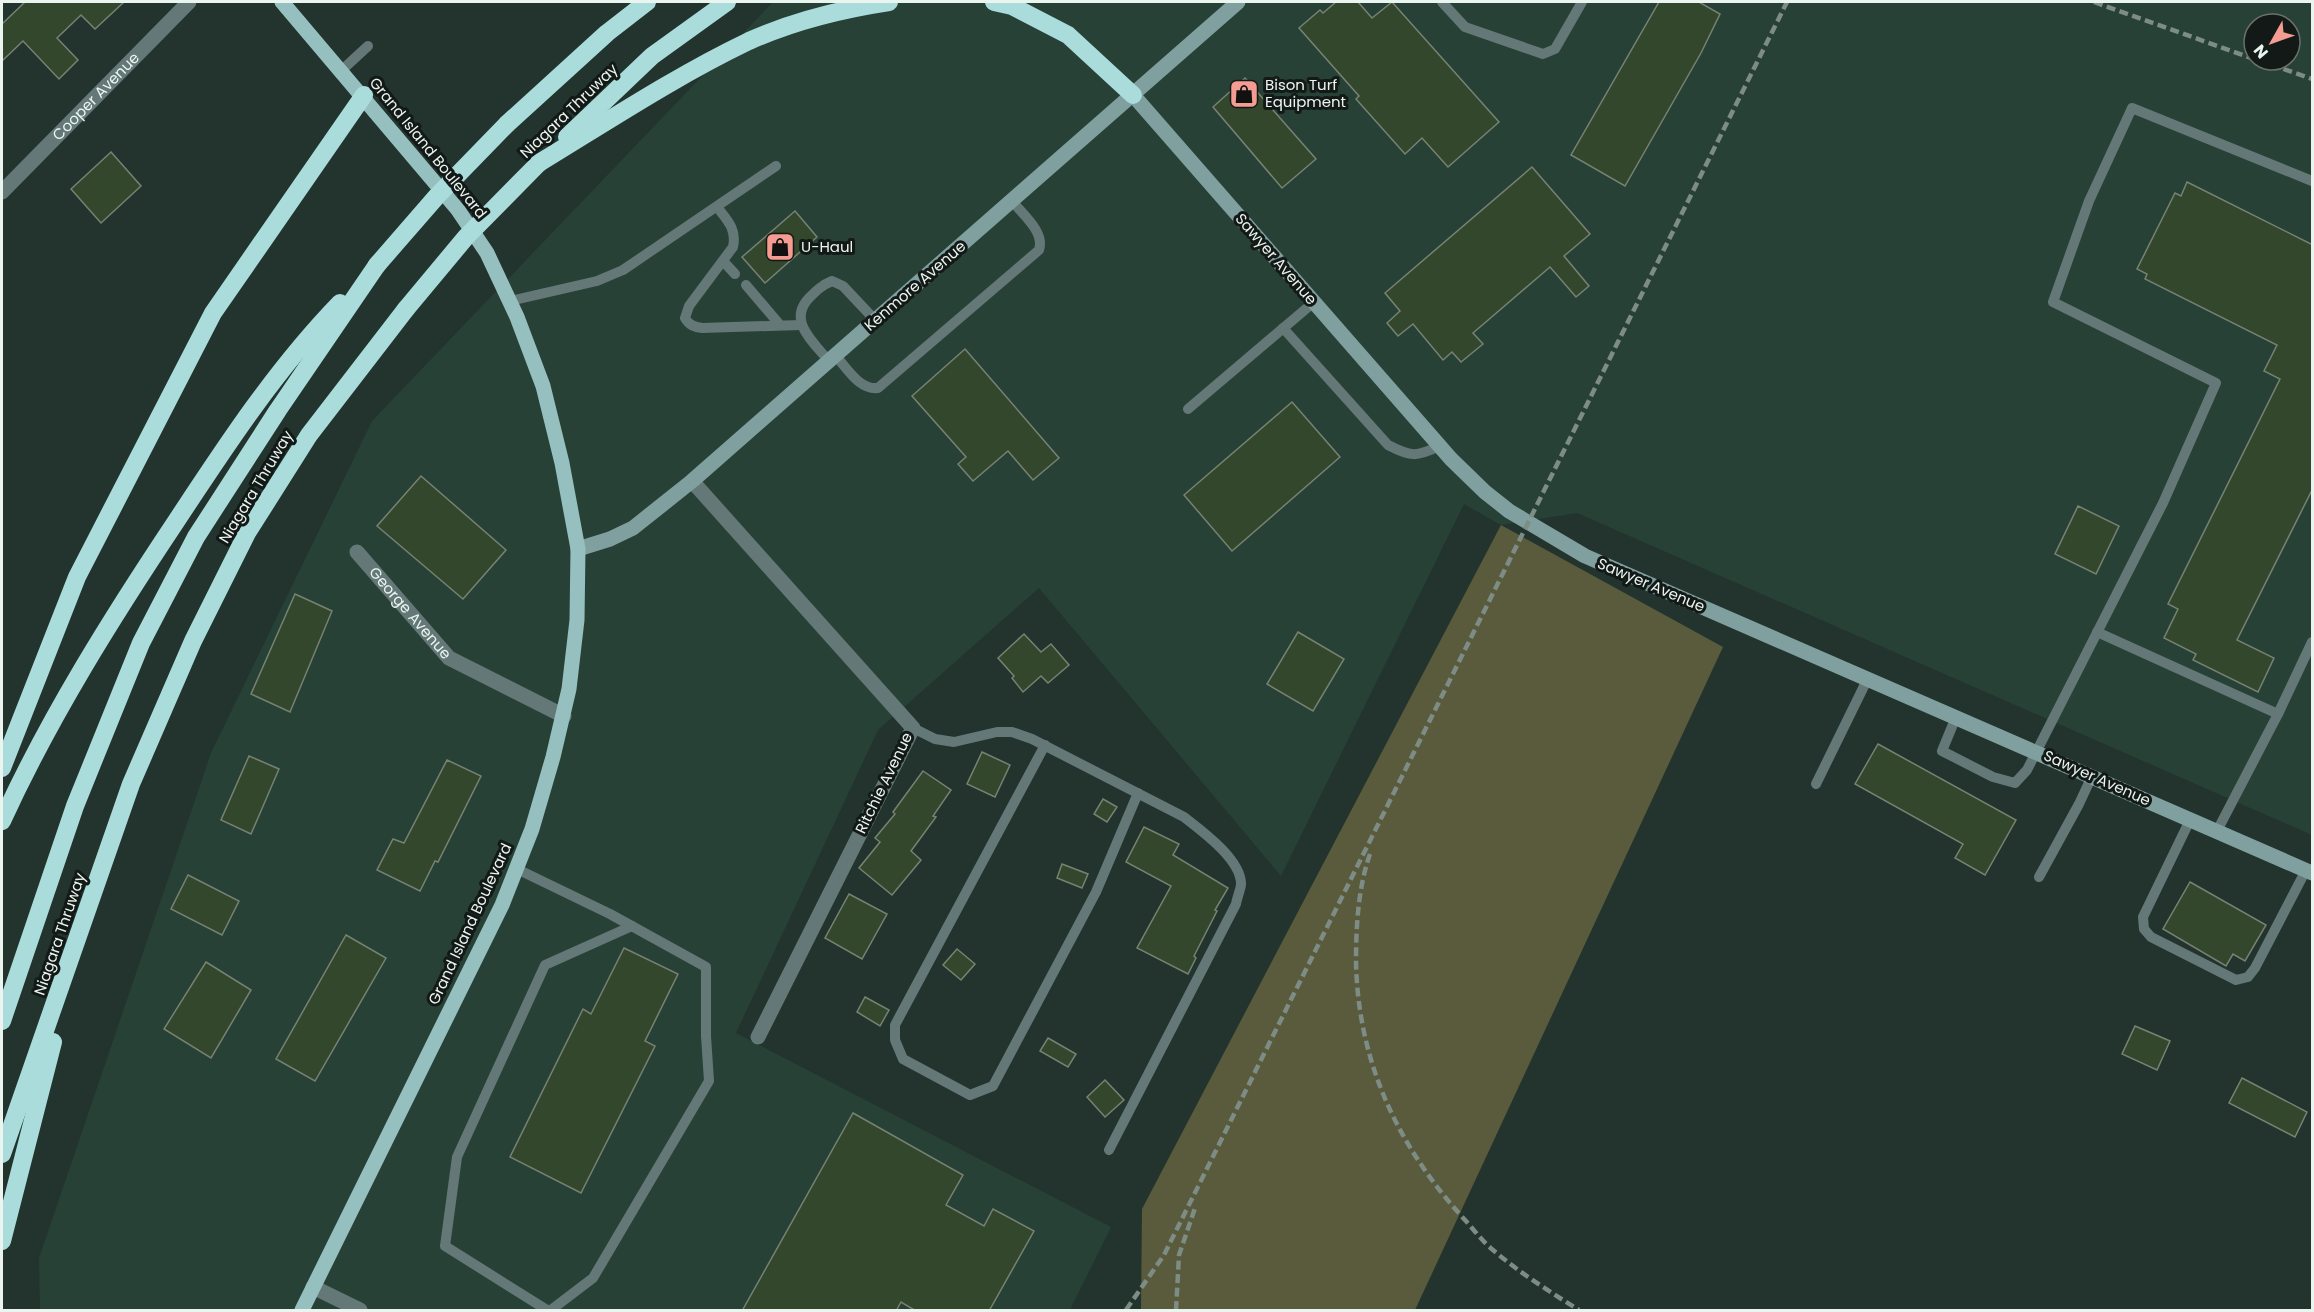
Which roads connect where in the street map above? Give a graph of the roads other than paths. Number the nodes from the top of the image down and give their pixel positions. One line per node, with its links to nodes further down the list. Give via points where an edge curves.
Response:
1 (189, 2): 17 (street, Cooper Avenue)
2 (282, 2): 11 (main road, Grand Island Boulevard)
3 (647, 2): 21 (highway, Niagara Thruway, bridge, via 507,124)
4 (727, 2): 14 (highway, Niagara Thruway, via 652,56)
5 (889, 2): 14 (highway, via 841,10 750,41 670,83)
6 (994, 2): 13 (highway, via 1012,6 1068,35)
7 (1236, 2): 13 (street, Kenmore Avenue)
8 (1442, 2): 9 (lane, via 1465,27 1543,54 1555,49)
9 (1582, 2)
10 (368, 46): 11 (lane)
11 (342, 70): 12 (main road, Grand Island Boulevard)
12 (363, 95): 24 (main road, Grand Island Boulevard, via 458,210 487,253); 45 (highway, via 213,313 77,577)
13 (1133, 95): 18 (street, Kenmore Avenue); 25 (street, Sawyer Avenue)
14 (539, 163): 56 (highway, Niagara Thruway, bridge, via 466,237 406,309 309,435 247,533 193,641 131,784)
15 (776, 166): 19 (lane)
16 (2313, 181): 36 (lane, via 2132,108 2088,201 2053,302 2216,383 2163,503)
17 (2, 192)
18 (1012, 201): 26 (street, Kenmore Avenue); 30 (lane, via 1039,234 1039,250 878,388 862,385)
19 (717, 207): 20 (lane, via 735,236); 24 (lane, via 622,270 597,281)
20 (723, 261): 22 (lane); 27 (lane, via 689,306 688,323 702,328)
21 (377, 265): 50 (highway, via 305,340 229,441 79,676); 57 (highway, Niagara Thruway, via 196,537 141,643 75,806)
22 (735, 274)
23 (746, 285): 27 (lane)
24 (510, 301): 34 (main road, Grand Island Boulevard, via 552,421)
25 (1314, 302): 29 (lane); 32 (street, Sawyer Avenue)
26 (875, 320): 28 (lane, via 843,286 831,281 807,300 800,312); 30 (street, Kenmore Avenue)
27 (780, 325): 28 (lane)
28 (801, 325): 30 (lane)
29 (1283, 328): 31 (lane); 32 (lane, via 1388,445 1419,456)
30 (832, 358): 33 (street, Kenmore Avenue)
31 (1188, 409)
32 (1440, 446): 38 (street, Sawyer Avenue, via 1509,511 1585,556)
33 (692, 481): 34 (street, Kenmore Avenue, via 633,528); 42 (street, Ritchie Avenue)
34 (578, 549): 40 (main road, Grand Island Boulevard, via 574,659)
35 (357, 552): 40 (street, George Avenue, via 449,658)
36 (2097, 633): 39 (lane); 44 (lane)
37 (2313, 642): 39 (lane)
38 (1868, 678): 41 (street, Sawyer Avenue); 47 (lane)
39 (2278, 714): 51 (lane)
40 (564, 717): 52 (main road, Grand Island Boulevard, via 544,792)
41 (1956, 717): 44 (street, Sawyer Avenue); 44 (lane, via 1942,751 1993,777 2015,783)
42 (913, 728): 43 (lane, via 935,739 954,742 1012,732); 58 (street, Ritchie Avenue)
43 (1045, 745): 48 (lane); 48 (lane, via 895,1025 894,1040 903,1059 970,1095 993,1086 1096,892)
44 (2037, 752): 46 (street, Sawyer Avenue)
45 (2, 768)
46 (2091, 776): 49 (street, Sawyer Avenue); 54 (lane)
47 (1816, 784)
48 (1138, 793): 59 (lane, via 1206,833 1233,864 1241,884 1236,904)
49 (2190, 820): 51 (street, Sawyer Avenue); 53 (lane, via 2143,917 2144,929 2151,937 2236,980 2255,969)
50 (2, 822)
51 (2217, 831): 53 (street, Sawyer Avenue)
52 (517, 868): 55 (lane); 62 (main road, Grand Island Boulevard)
53 (2309, 872)
54 (2039, 877)
55 (632, 926): 65 (lane, via 706,968 709,1081 593,1278); 65 (lane, via 545,965 457,1157 445,1246)
56 (82, 927): 60 (highway, Niagara Thruway); 61 (highway)
57 (2, 1021)
58 (758, 1037)
59 (1109, 1150)
60 (2, 1154)
61 (2, 1241)
62 (313, 1287): 63 (main road, Grand Island Boulevard); 64 (street)
63 (302, 1311)
64 (360, 1311)
65 (548, 1311)

